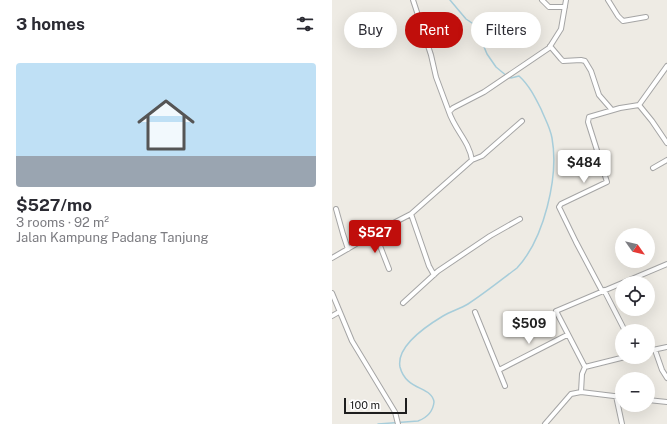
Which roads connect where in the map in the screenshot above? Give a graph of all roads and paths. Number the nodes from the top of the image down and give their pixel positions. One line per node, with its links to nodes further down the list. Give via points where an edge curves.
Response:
1 (413, 0): 11 (street)
2 (542, 0): 5 (street, via 549,7)
3 (566, 0): 5 (street)
4 (608, 0): 6 (street, via 623,21)
5 (564, 7): 7 (street, via 560,29)
6 (646, 17)
7 (550, 46): 10 (street, via 563,61 585,61 599,95); 11 (street, via 484,92)
8 (667, 66): 9 (street)
9 (639, 105): 10 (street); 13 (street)
10 (612, 110): 26 (street, via 592,115 588,119 607,182 559,207)
11 (449, 112): 14 (street, via 469,146)
12 (522, 121): 14 (street, via 482,156)
13 (667, 143)
14 (472, 160): 18 (street)
15 (667, 160): 16 (street)
16 (653, 168)
17 (336, 209): 21 (street)
18 (410, 214): 20 (street); 25 (street)
19 (520, 219): 25 (street, via 490,236)
20 (375, 233): 21 (street); 24 (street)
21 (348, 249): 22 (street)
22 (332, 258)
23 (667, 264): 26 (street)
24 (390, 269)
25 (434, 275): 28 (street)
26 (603, 291): 32 (street); 33 (street, via 556,311)
27 (332, 293): 29 (street)
28 (403, 303)
29 (339, 312): 31 (street); 46 (street, via 355,348 390,404)
30 (475, 312): 38 (street)
31 (332, 316)
32 (621, 324)
33 (568, 335): 37 (street); 38 (street)
34 (667, 347): 35 (street)
35 (655, 350): 39 (street)
36 (615, 359): 37 (street)
37 (584, 367): 41 (street)
38 (499, 370): 40 (street)
39 (667, 378)
40 (505, 386)
41 (581, 392): 42 (street); 47 (street, via 571,394)
42 (615, 396)
43 (655, 401): 44 (street)
44 (667, 402)
45 (619, 412): 48 (street)
46 (398, 424)
47 (545, 424)
48 (622, 424)

